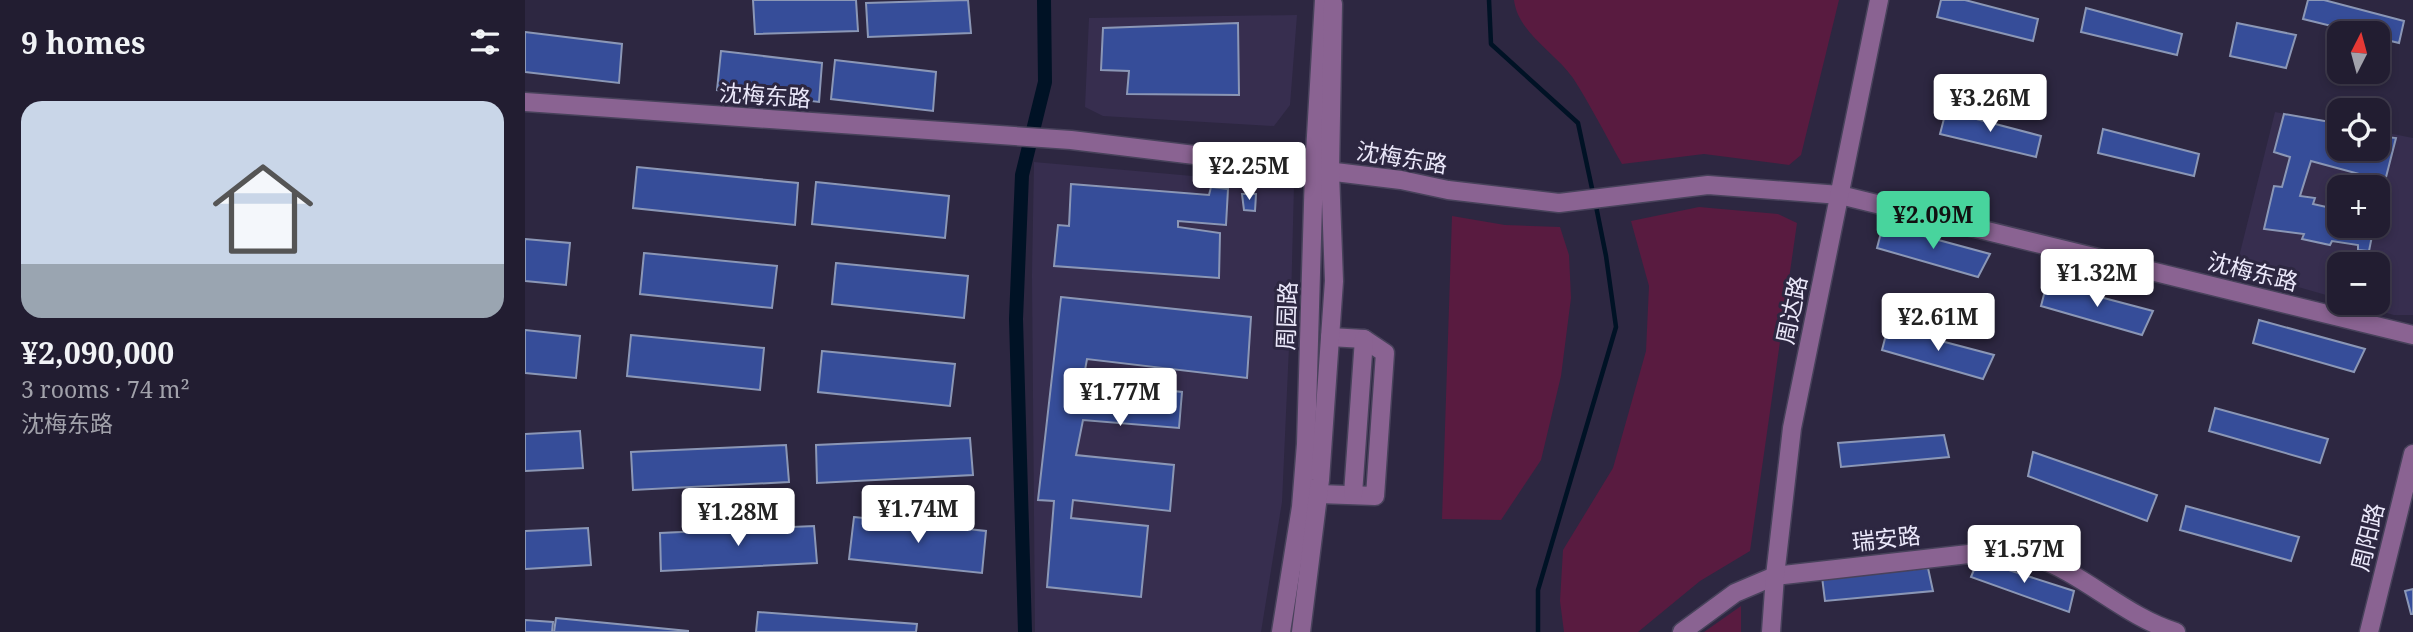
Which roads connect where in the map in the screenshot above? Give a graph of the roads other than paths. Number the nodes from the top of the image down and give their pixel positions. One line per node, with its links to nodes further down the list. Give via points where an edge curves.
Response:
1 (1324, 0): 5 (street, 周园路)
2 (1332, 0): 5 (street, 周园路)
3 (1878, 0): 6 (street, 周达路)
4 (525, 102): 5 (street, 沈梅东路, via 1071,140)
5 (1322, 171): 6 (street, 沈梅东路, via 1559,203 1708,185); 8 (street, 周园路, via 1334,281); 12 (street, 周园路, via 1301,507)
6 (1840, 195): 7 (street, 沈梅东路); 11 (street, 周达路, via 1792,428)
7 (2413, 335)
8 (1330, 337): 10 (street, 周园路); 10 (street, via 1364,340 1353,494)
9 (2413, 454): 17 (street, 周阳路)
10 (1319, 494): 13 (street, 周园路)
11 (1775, 576): 14 (street, 瑞安路, via 1735,593); 15 (street, 周达路); 16 (street, 瑞安路, via 1996,551 2032,555 2154,625)
12 (1281, 632)
13 (1301, 632)
14 (1682, 632)
15 (1771, 632)
16 (2176, 632)
17 (2369, 632)

